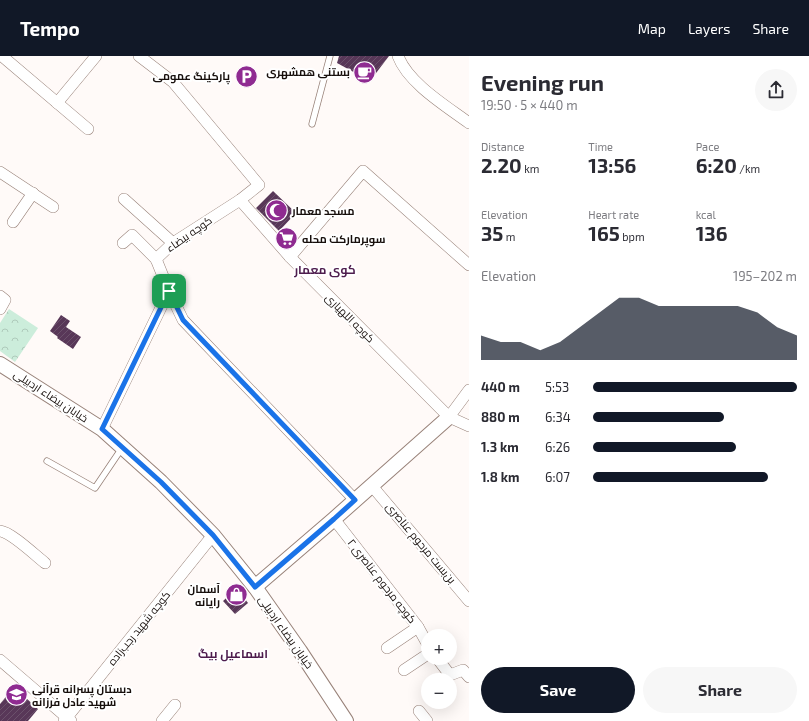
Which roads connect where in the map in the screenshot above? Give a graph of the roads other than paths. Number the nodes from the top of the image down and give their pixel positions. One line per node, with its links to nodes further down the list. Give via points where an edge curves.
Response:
1 (2, 56): 6 (street)
2 (96, 56): 6 (street)
3 (139, 56): 13 (street, via 173,82 259,185)
4 (330, 56): 8 (lane)
5 (398, 56): 7 (street, via 422,88)
6 (57, 103): 9 (street)
7 (469, 123)
8 (312, 124)
9 (88, 130)
10 (0, 172): 11 (street)
11 (32, 193): 14 (street); 15 (street)
12 (124, 199): 17 (street)
13 (240, 200): 17 (street, کوچه بیضاء); 18 (street, کوچه اللهیاری)
14 (54, 207)
15 (13, 222)
16 (123, 243): 19 (street, via 132,235)
17 (173, 243): 19 (street, کوچه بیضاء)
18 (290, 257): 20 (street, via 363,171); 26 (street, کوچه اللهیاری)
19 (156, 259): 21 (street, کوچه بیضاء)
20 (469, 265)
21 (169, 291): 28 (street); 32 (street, کوچه بیضاء, via 183,320)
22 (0, 296): 23 (street, via 5,300)
23 (0, 309)
24 (0, 364): 28 (street, خیابان بیضاء اردبیلی)
25 (469, 390): 26 (street)
26 (449, 417): 27 (street, کوچه اللهیاری); 31 (street)
27 (469, 426)
28 (102, 429): 29 (street, خیابان بیضاء اردبیلی)
29 (123, 448): 30 (lane, via 95,488); 35 (street, خیابان بیضاء اردبیلی)
30 (47, 461)
31 (372, 486): 32 (street); 38 (street, بن‌بست مرحوم عناصری)
32 (355, 500): 33 (street)
33 (334, 519): 37 (street); 39 (street, کوچه مرحوم عناصری ۲)
34 (0, 531): 36 (street, via 12,536)
35 (213, 535): 37 (street, خیابان بیضاء اردبیلی); 49 (street, کوچه شهید رجب‌زاده)
36 (45, 563)
37 (255, 587): 51 (street, خیابان بیضاء اردبیلی)
38 (469, 601)
39 (418, 627): 40 (street, کوچه مرحوم عناصری ۲); 41 (street)
40 (421, 632)
41 (387, 648)
42 (421, 659): 45 (street)
43 (0, 660): 49 (street)
44 (442, 665): 46 (street, via 450,675)
45 (404, 670)
46 (466, 674)
47 (175, 705): 50 (street)
48 (419, 712): 52 (street)
49 (67, 720)
50 (162, 721)
51 (346, 721)
52 (427, 721)

